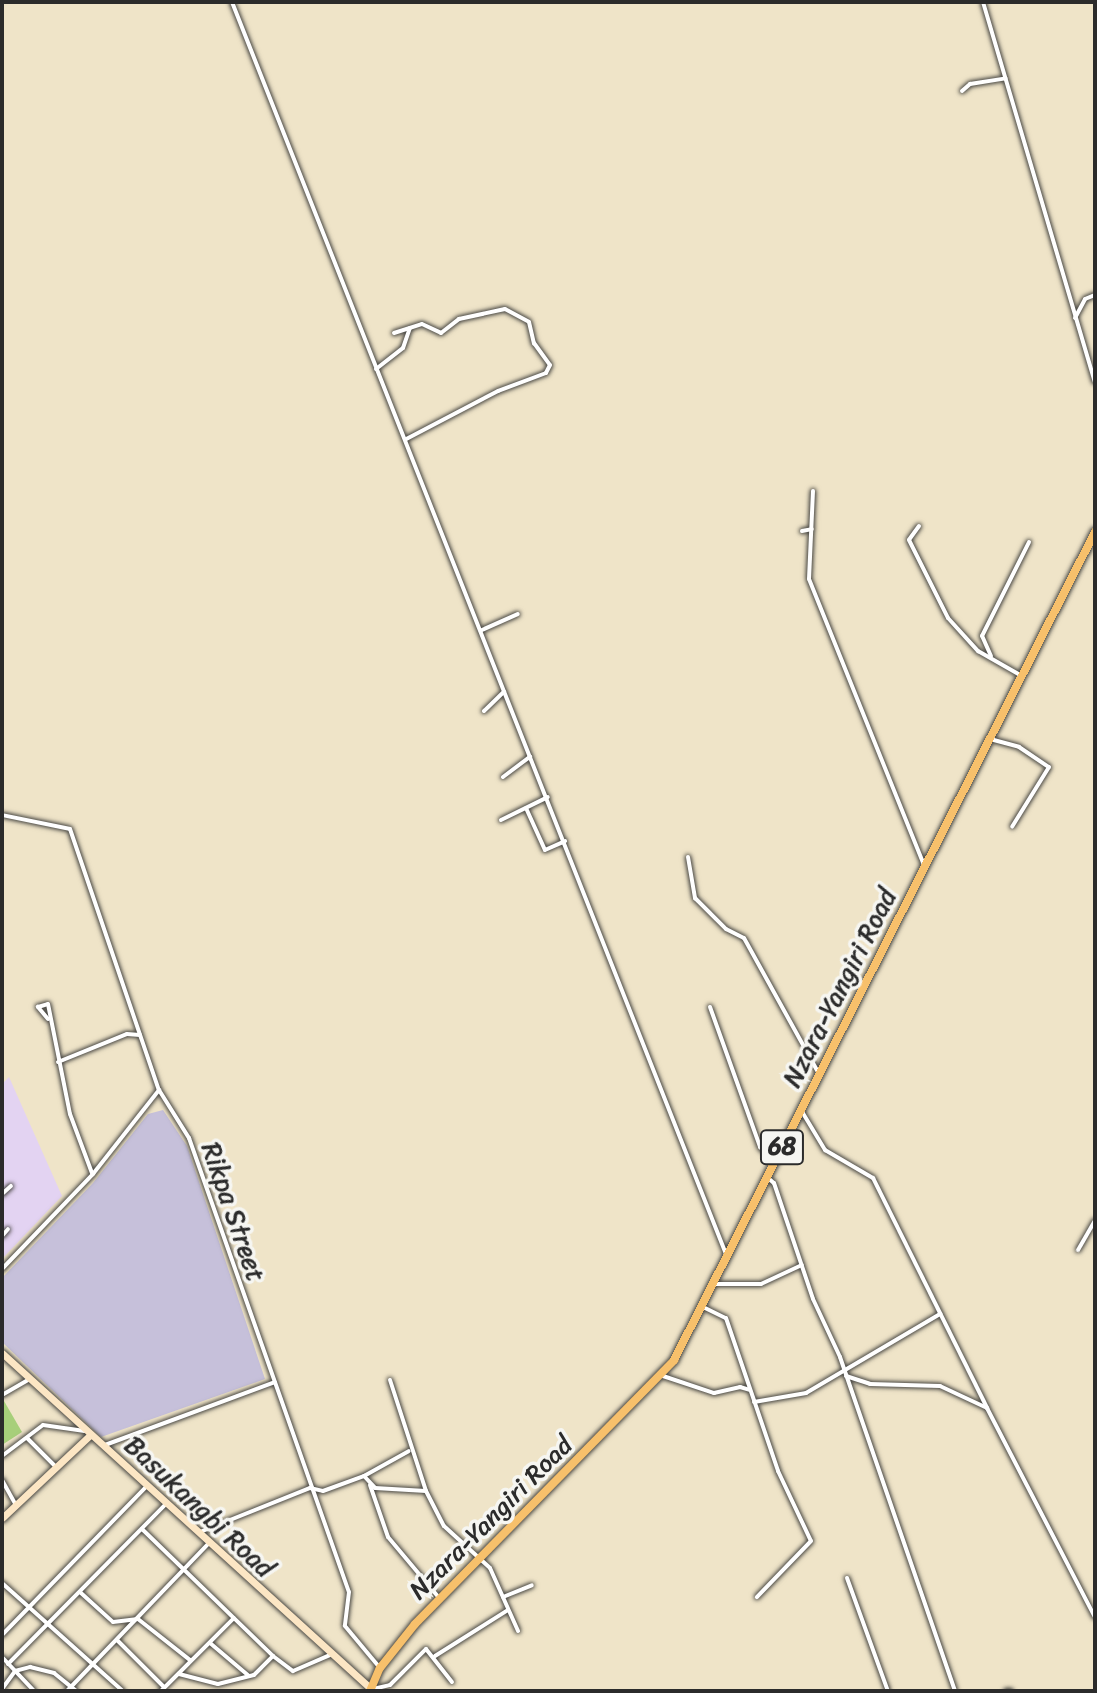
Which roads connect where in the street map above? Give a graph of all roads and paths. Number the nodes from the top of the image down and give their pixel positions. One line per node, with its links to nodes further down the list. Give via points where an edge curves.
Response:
1 (232, 2): 9 (street)
2 (983, 2): 3 (street)
3 (1006, 78): 4 (street, via 970,84); 6 (street)
4 (962, 91)
5 (1095, 295): 6 (street, via 1085,299)
6 (1074, 318): 10 (street)
7 (410, 328): 8 (street); 9 (street, via 403,348); 11 (street, via 422,324 441,333 459,319 505,309 529,322 534,343 550,365 546,373 498,391)
8 (394, 333)
9 (376, 369): 11 (street)
10 (1095, 382)
11 (405, 440): 19 (street)
12 (813, 491): 14 (street)
13 (919, 526): 20 (street, via 909,540 940,605 958,631)
14 (812, 529): 15 (street); 34 (street, via 809,579)
15 (802, 531)
16 (1095, 532): 21 (main road, Nzara-Yangiri Road / 68)
17 (1029, 542): 20 (street, via 982,636)
18 (518, 614): 19 (street)
19 (482, 630): 22 (street)
20 (991, 658): 21 (street)
21 (1022, 676): 24 (main road, Nzara-Yangiri Road / 68)
22 (504, 692): 23 (street); 25 (street)
23 (484, 711)
24 (990, 739): 31 (street, via 1019,747 1049,767); 34 (main road, Nzara-Yangiri Road / 68)
25 (530, 757): 26 (street); 27 (street)
26 (503, 777)
27 (548, 797): 28 (street); 32 (street)
28 (526, 808): 30 (street); 32 (street, via 545,850)
29 (2, 815): 37 (street, Rikpa Street, via 70,829)
30 (501, 820)
31 (1012, 827)
32 (565, 841): 51 (street, via 655,1066 717,1241)
33 (688, 857): 39 (street, via 695,898 726,929 744,938)
34 (924, 867): 39 (main road, Nzara-Yangiri Road / 68)
35 (710, 1007): 42 (street, via 760,1147 764,1151)
36 (48, 1019): 38 (street)
37 (140, 1035): 38 (street, via 127,1034); 40 (street, Rikpa Street)
38 (58, 1062): 43 (street)
39 (819, 1074): 41 (main road, Nzara-Yangiri Road / 68)
40 (159, 1090): 43 (street); 62 (street, Rikpa Street, via 189,1138)
41 (801, 1110): 42 (main road, Nzara-Yangiri Road / 68); 56 (street, via 825,1150 873,1178)
42 (783, 1145): 44 (main road, Nzara-Yangiri Road / 68)
43 (93, 1174): 53 (street)
44 (767, 1177): 51 (main road, Nzara-Yangiri Road / 68); 52 (street, via 774,1183)
45 (11, 1186): 46 (street)
46 (2, 1194)
47 (1095, 1221): 50 (street)
48 (2, 1228): 49 (street, via 8,1229)
49 (2, 1236)
50 (1078, 1250)
51 (728, 1254): 54 (main road, Nzara-Yangiri Road / 68)
52 (802, 1265): 54 (street, via 761,1284); 58 (street)
53 (2, 1269)
54 (713, 1283): 55 (main road, Nzara-Yangiri Road / 68)
55 (700, 1307): 59 (main road, Nzara-Yangiri Road / 68); 63 (street, via 726,1318)
56 (940, 1314): 58 (street); 68 (street)
57 (2, 1353): 60 (street, Basukangbi Road)
58 (845, 1373): 67 (street, via 806,1393); 68 (street, via 870,1384 940,1386); 126 (street)
59 (663, 1376): 64 (street, via 714,1393); 87 (main road, Nzara-Yangiri Road / 68)
60 (30, 1379): 66 (street); 69 (street, Basukangbi Road)
61 (390, 1380): 72 (street)
62 (275, 1382): 71 (street); 79 (street, Rikpa Street)
63 (748, 1383): 64 (street); 65 (street)
64 (740, 1387): 65 (street)
65 (750, 1390): 67 (street)
66 (2, 1395)
67 (754, 1402): 94 (street, via 811,1541)
68 (987, 1408): 98 (street)
69 (88, 1433): 70 (street, via 43,1425); 71 (street, Basukangbi Road); 74 (street)
70 (27, 1438): 73 (street); 74 (street)
71 (103, 1446): 78 (street, Basukangbi Road)
72 (409, 1451): 75 (street); 80 (street)
73 (2, 1456)
74 (56, 1467): 82 (street)
75 (364, 1476): 77 (street); 79 (street, via 323,1491)
76 (2, 1480): 82 (street)
77 (369, 1483): 80 (street); 95 (street, via 388,1537)
78 (147, 1486): 81 (street, Basukangbi Road); 96 (street)
79 (310, 1488): 85 (street); 113 (street, Rikpa Street, via 349,1592 345,1626)
80 (426, 1491): 87 (street, via 444,1526)
81 (166, 1504): 84 (street); 85 (street, Basukangbi Road)
82 (16, 1505): 83 (street)
83 (2, 1518)
84 (142, 1529): 88 (street); 92 (street)
85 (198, 1533): 86 (street, Basukangbi Road)
86 (209, 1543): 88 (street); 106 (street, Basukangbi Road)
87 (483, 1558): 93 (street); 95 (main road, Nzara-Yangiri Road / 68)
88 (183, 1570): 99 (street); 100 (street)
89 (847, 1578): 125 (street)
90 (2, 1583): 96 (street)
91 (532, 1585): 93 (street)
92 (81, 1593): 100 (street, via 113,1622); 101 (street)
93 (503, 1597): 97 (street)
94 (757, 1597)
95 (441, 1599): 113 (main road, Nzara-Yangiri Road / 68)
96 (31, 1608): 101 (street); 103 (street)
97 (508, 1610): 102 (street); 108 (street)
98 (1095, 1617)
99 (234, 1618): 105 (street); 107 (street)
100 (138, 1619): 104 (street); 110 (street)
101 (50, 1625): 111 (street); 112 (street)
102 (518, 1631)
103 (2, 1635)
104 (118, 1641): 112 (street); 120 (street)
105 (210, 1643): 110 (street); 116 (street)
106 (330, 1655): 107 (street, via 293,1671); 121 (street, Basukangbi Road)
107 (273, 1656): 116 (street)
108 (435, 1656): 117 (street); 121 (street, via 425,1649 390,1685)
109 (2, 1657): 111 (street)
110 (190, 1660): 115 (street)
111 (8, 1664): 114 (street)
112 (94, 1664): 118 (street); 124 (street)
113 (380, 1668): 121 (main road, Nzara-Yangiri Road / 68)
114 (15, 1671): 118 (street, via 41,1667); 119 (street); 122 (street)
115 (179, 1674): 116 (street, via 218,1684); 120 (street)
116 (249, 1676)
117 (452, 1682)
118 (74, 1688): 123 (street)
119 (2, 1689)
120 (162, 1689)
121 (370, 1690)
122 (34, 1691)
123 (67, 1691)
124 (123, 1691)
125 (888, 1691)
126 (955, 1691)

